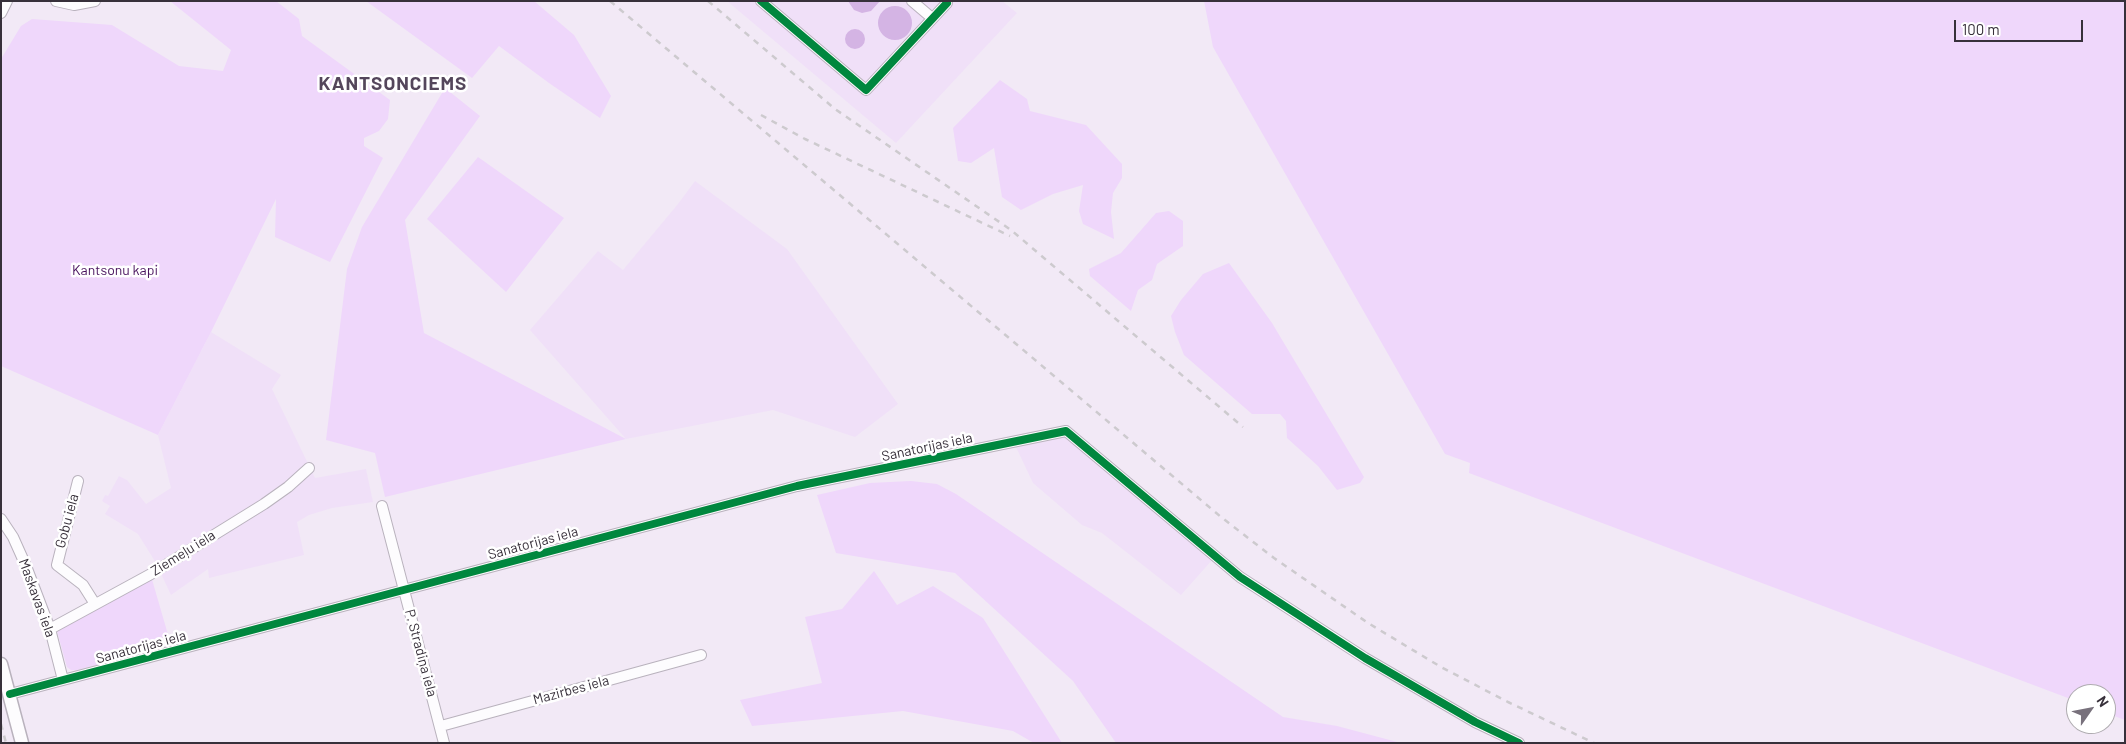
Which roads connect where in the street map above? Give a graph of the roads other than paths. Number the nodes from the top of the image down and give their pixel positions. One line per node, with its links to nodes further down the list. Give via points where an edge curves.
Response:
1 (7, 1): 7 (street)
2 (56, 1): 3 (street, via 74,5)
3 (94, 1)
4 (761, 1): 8 (street, via 866,90)
5 (912, 1): 8 (street)
6 (947, 3): 8 (street)
7 (1, 13)
8 (932, 18)
9 (309, 468): 14 (street, Ziemeļu iela, via 264,504 151,574)
10 (78, 481): 14 (street, Gobu iela, via 56,565 83,585)
11 (382, 506): 13 (street, P. Stradiņa iela)
12 (1, 519): 15 (street, Maskavas iela, via 19,550)
13 (403, 590): 18 (street, Sanatorijas iela); 20 (street, P. Stradiņa iela); 23 (street, Sanatorijas iela, via 797,486 1066,431 1240,577 1365,658 1475,722)
14 (95, 604): 15 (street, Ziemeļu iela)
15 (50, 629): 18 (street, Maskavas iela)
16 (701, 655): 20 (street, Mazirbes iela)
17 (1, 664): 19 (street)
18 (63, 680): 19 (street, Sanatorijas iela)
19 (10, 694): 21 (street)
20 (441, 726): 22 (street, P. Stradiņa iela)
21 (22, 743)
22 (444, 743)
23 (1519, 743)

